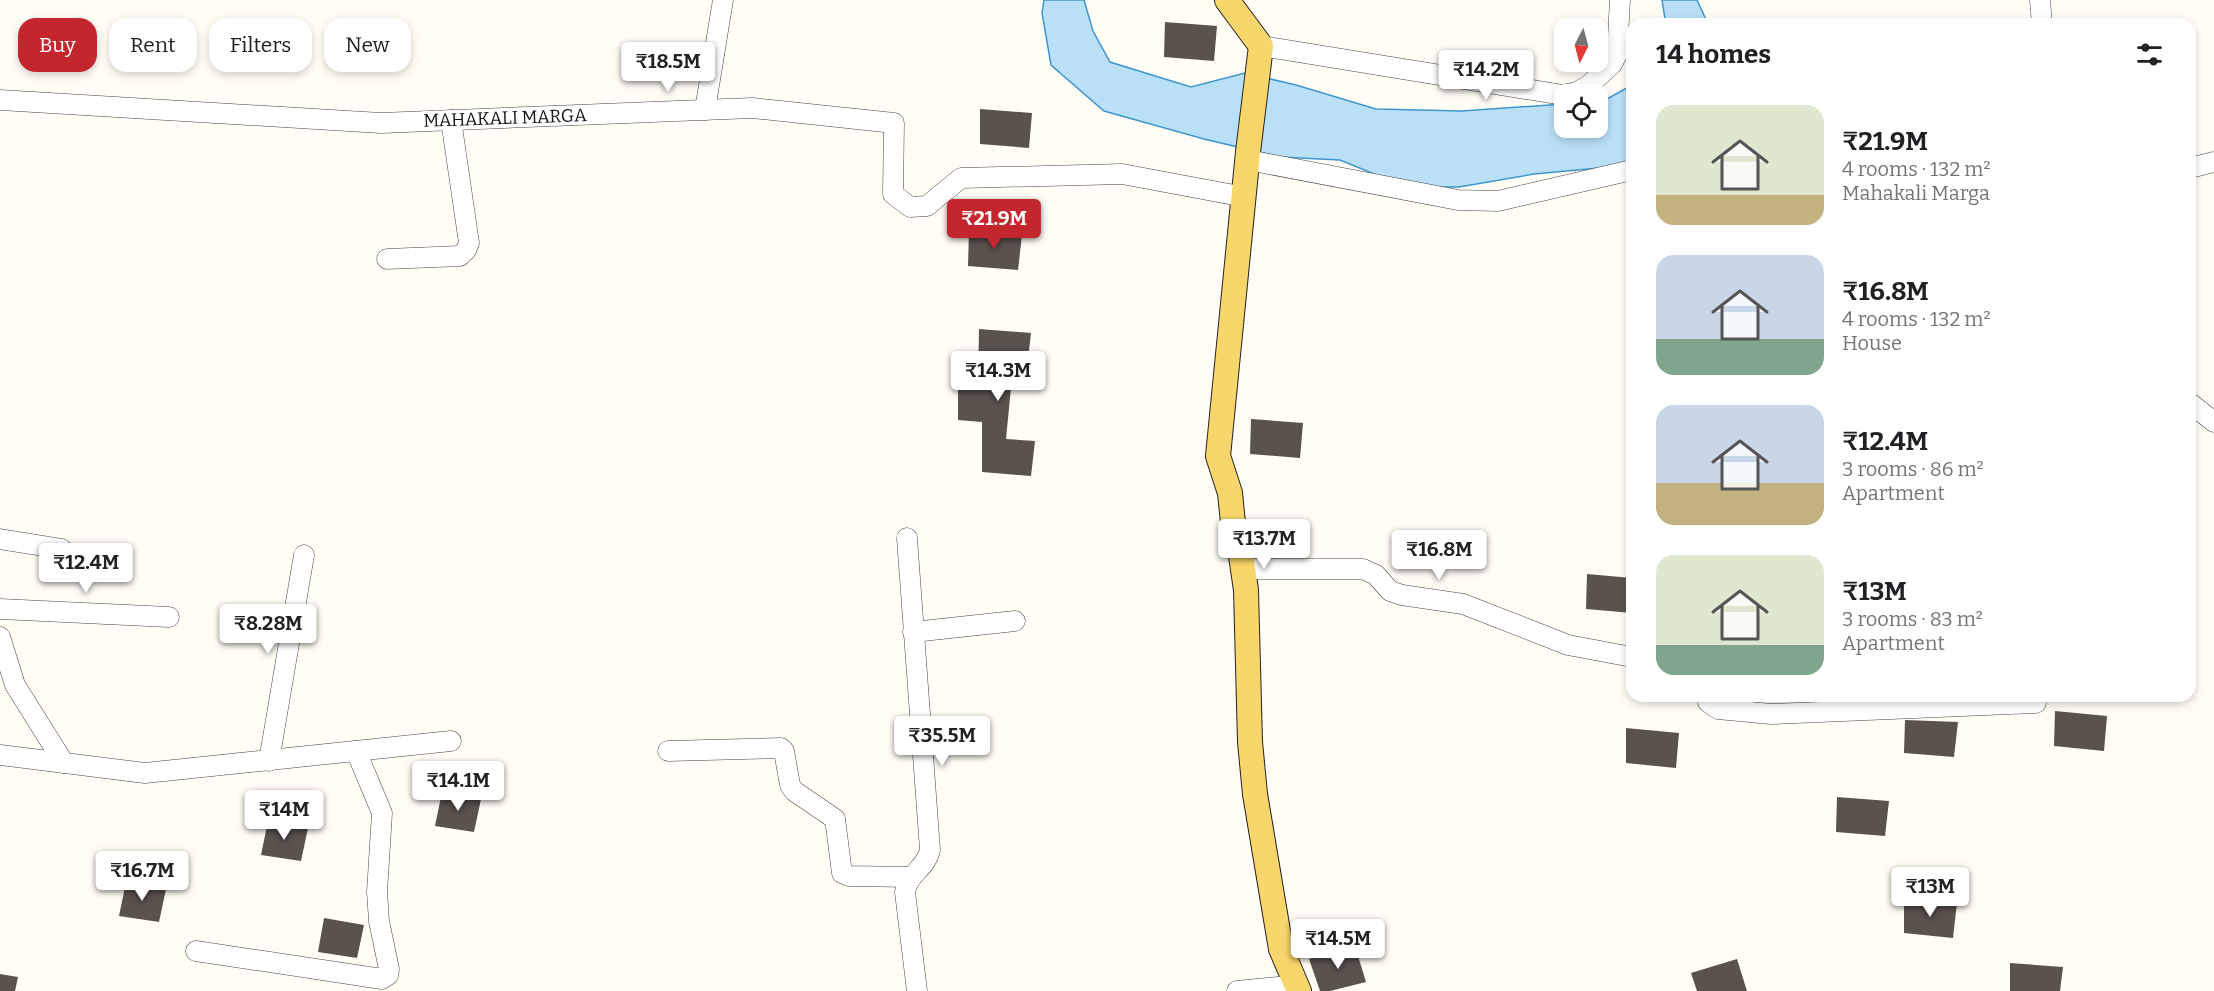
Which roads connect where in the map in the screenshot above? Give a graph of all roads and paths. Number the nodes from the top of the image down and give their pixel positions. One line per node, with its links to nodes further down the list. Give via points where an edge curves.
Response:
1 (723, 0): 8 (street)
2 (1620, 0): 6 (street, via 1617,54 1612,64 1577,92 1563,94)
3 (2040, 0): 5 (street)
4 (1231, 1): 6 (main road)
5 (2042, 18)
6 (1260, 57): 10 (main road)
7 (0, 100): 9 (street, MAHAKALI MARGA, via 381,123)
8 (705, 110): 9 (street, MAHAKALI MARGA); 14 (street, MAHAKALI MARGA, via 752,108 894,123 893,194 910,207 927,206 961,178 1122,174)
9 (451, 120): 15 (street, via 469,243 466,250 460,256)
10 (1248, 156): 13 (street, via 1478,202 1498,201); 14 (main road)
11 (2214, 162): 12 (street)
12 (2196, 166)
13 (1626, 171)
14 (1245, 196): 22 (main road, via 1218,456 1230,493)
15 (387, 259)
16 (2196, 408): 17 (street)
17 (2214, 422)
18 (907, 538): 26 (street)
19 (0, 539): 20 (street)
20 (62, 549)
21 (304, 555): 35 (street)
22 (1243, 569): 28 (street, via 1363,569 1377,575 1390,591 1402,595 1463,604 1568,645); 39 (main road, via 1255,794 1281,949)
23 (0, 609): 24 (street)
24 (169, 617)
25 (1015, 621): 26 (street)
26 (913, 632): 37 (street, via 930,850 924,867)
27 (0, 637): 36 (street, via 15,685)
28 (1626, 656)
29 (1708, 702): 30 (street, via 1718,709 1771,714)
30 (2036, 703)
31 (451, 741): 33 (street)
32 (668, 751): 37 (street, via 781,748 790,785 836,819 842,873)
33 (356, 752): 35 (street); 38 (street, via 382,813 377,892 388,975 382,979)
34 (0, 755): 36 (street)
35 (269, 760): 36 (street, via 145,773)
36 (64, 763)
37 (911, 877): 40 (street, via 905,892)
38 (196, 951)
39 (1298, 988): 41 (street)
40 (917, 991)
41 (1237, 991)

